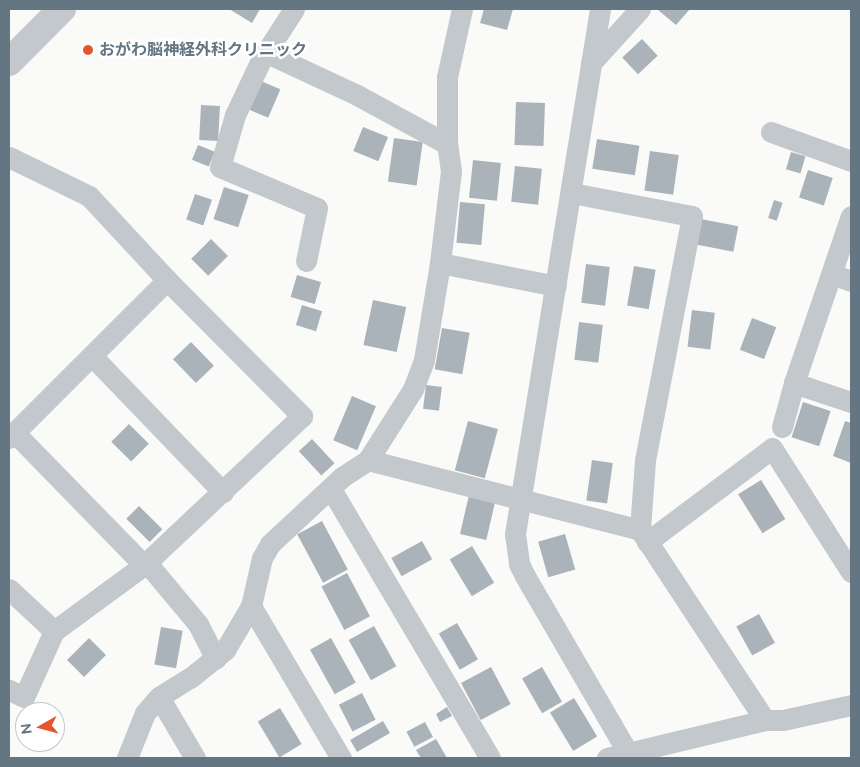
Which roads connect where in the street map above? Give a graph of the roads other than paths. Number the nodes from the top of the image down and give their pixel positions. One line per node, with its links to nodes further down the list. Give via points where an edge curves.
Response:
1 (62, 9): 7 (street)
2 (294, 9): 6 (street)
3 (462, 9): 10 (street, via 447,78)
4 (640, 9): 8 (street)
5 (594, 12): 8 (street)
6 (267, 53): 10 (street, via 357,95); 15 (street, via 235,115 220,167 316,208)
7 (9, 62)
8 (591, 63): 13 (street)
9 (771, 132): 12 (street)
10 (447, 144): 16 (street, via 452,171)
11 (9, 157): 18 (street, via 89,196)
12 (851, 161)
13 (572, 193): 19 (street); 29 (street, via 692,216 645,460)
14 (851, 216): 17 (street)
15 (306, 261)
16 (440, 263): 19 (street); 25 (street, via 424,360 413,389)
17 (841, 277): 21 (street)
18 (167, 280): 20 (street); 27 (street, via 302,416)
19 (556, 286): 28 (street)
20 (92, 356): 24 (street); 27 (street)
21 (794, 383): 22 (street); 23 (street)
22 (851, 402)
23 (782, 427)
24 (12, 435): 30 (street)
25 (368, 460): 26 (street); 28 (street)
26 (331, 489): 33 (street, via 270,544 262,558); 44 (street)
27 (223, 492): 30 (street)
28 (521, 497): 29 (street); 40 (street, via 514,534 519,564)
29 (644, 536): 31 (street, via 772,448); 39 (street)
30 (146, 564): 34 (street); 35 (street, via 198,624)
31 (851, 572)
32 (9, 589): 34 (street)
33 (251, 606): 35 (street, via 225,650); 43 (street)
34 (54, 631): 36 (street, via 24,697)
35 (216, 658): 37 (street)
36 (9, 690)
37 (159, 696): 41 (street, via 145,713); 42 (street)
38 (851, 705): 39 (street, via 783,720)
39 (764, 720): 40 (street)
40 (629, 755): 45 (street)
41 (127, 758)
42 (195, 758)
43 (341, 758)
44 (490, 758)
45 (607, 758)

